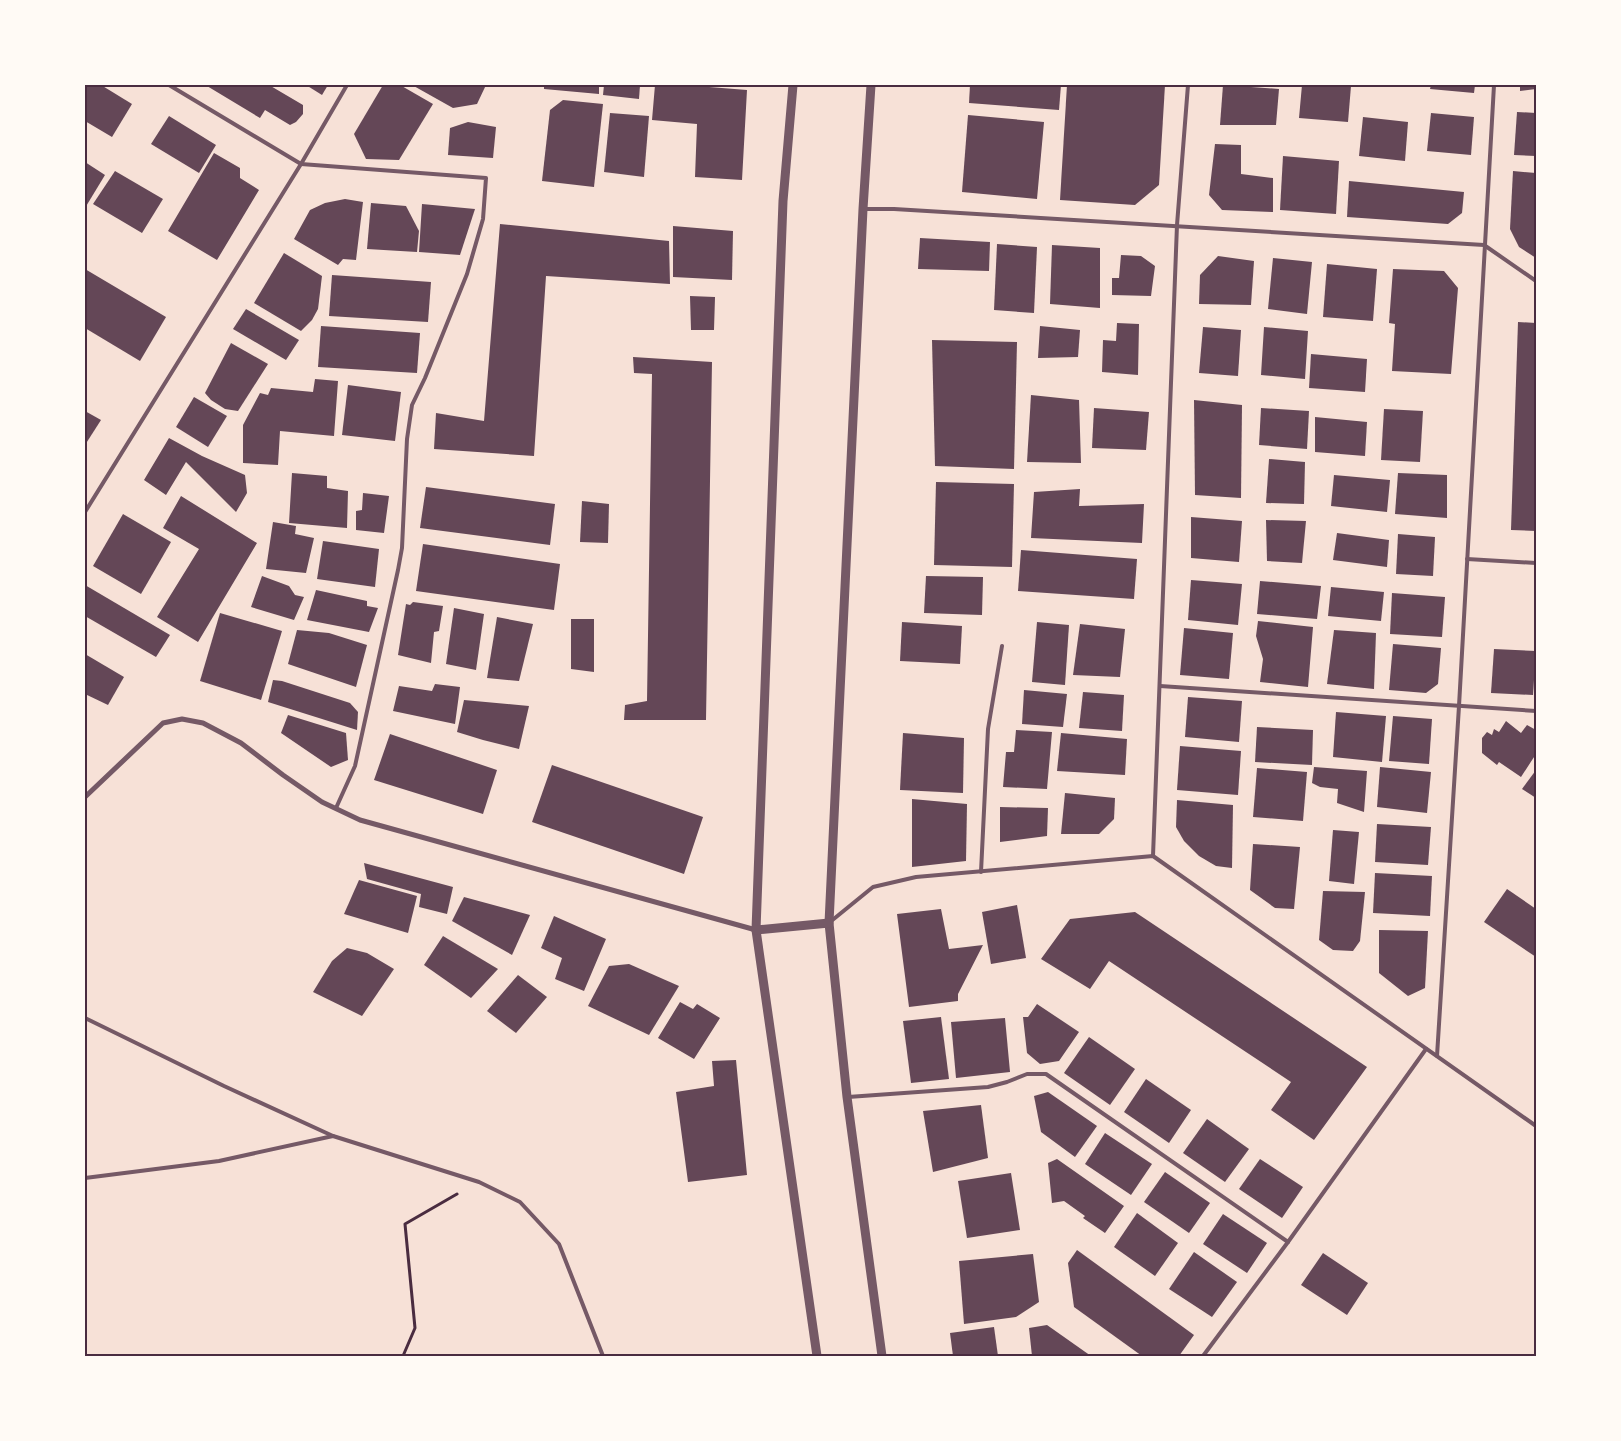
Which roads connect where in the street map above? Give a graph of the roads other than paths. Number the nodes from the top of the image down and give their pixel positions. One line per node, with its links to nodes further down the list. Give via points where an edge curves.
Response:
1 (169, 85): 7 (lane)
2 (347, 85): 7 (lane)
3 (794, 85): 24 (street, via 783,201)
4 (871, 85): 8 (street)
5 (1188, 85): 9 (lane)
6 (1494, 85): 10 (lane)
7 (301, 164): 12 (lane); 20 (lane, via 486,178 483,219 467,274 412,405 398,570 355,766)
8 (863, 209): 9 (lane); 23 (street)
9 (1178, 226): 10 (lane); 16 (lane)
10 (1484, 245): 11 (lane); 13 (lane)
11 (1536, 281)
12 (85, 512)
13 (1467, 559): 14 (lane); 17 (lane)
14 (1536, 563)
15 (1002, 646): 22 (lane, via 988,729)
16 (1160, 686): 17 (lane); 21 (lane)
17 (1459, 706): 18 (lane); 27 (lane)
18 (1536, 711)
19 (85, 797): 20 (street, via 163,723 182,719 204,723 241,743 298,786)
20 (336, 808): 24 (street, via 360,820)
21 (1153, 856): 22 (lane); 26 (lane)
22 (981, 872): 23 (lane, via 916,878 872,887)
23 (829, 923): 24 (street); 28 (street)
24 (756, 930): 34 (street)
25 (85, 1018): 30 (lane)
26 (1426, 1049): 27 (lane); 32 (lane)
27 (1437, 1056): 29 (lane)
28 (847, 1097): 32 (lane, via 988,1087 1027,1074 1046,1074); 35 (street)
29 (1536, 1126)
30 (333, 1136): 31 (lane, via 219,1161); 33 (lane, via 479,1182 520,1202 559,1244)
31 (85, 1178)
32 (1288, 1242): 36 (lane)
33 (603, 1356)
34 (817, 1356)
35 (882, 1356)
36 (1204, 1356)

